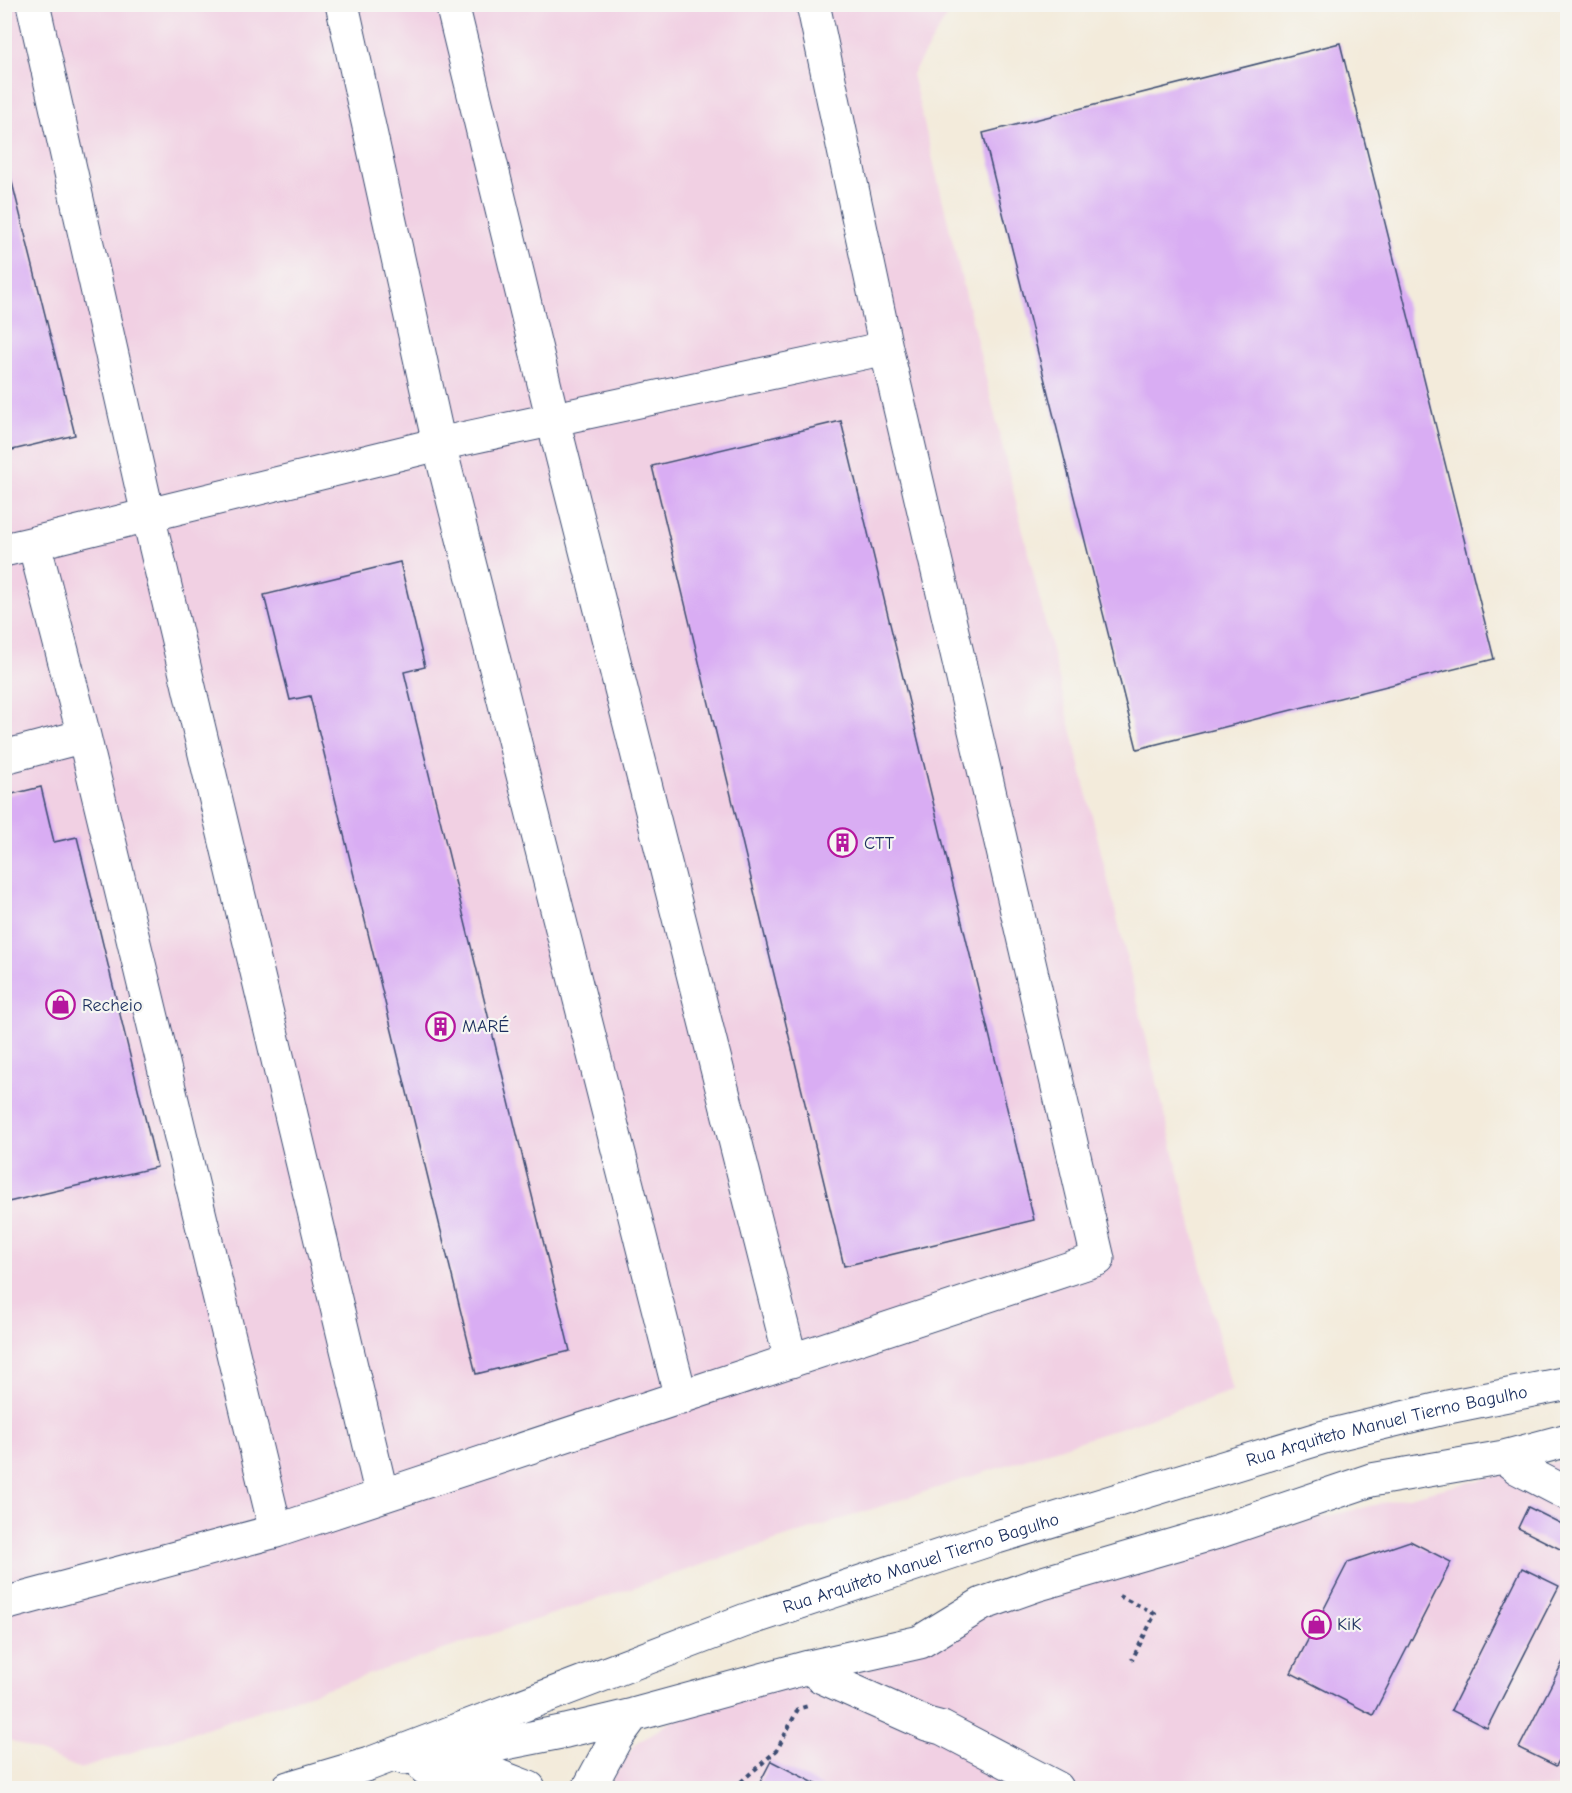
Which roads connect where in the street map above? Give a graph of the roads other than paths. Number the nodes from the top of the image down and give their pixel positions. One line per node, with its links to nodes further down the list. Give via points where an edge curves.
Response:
1 (33, 4): 8 (main road)
2 (342, 4): 7 (main road)
3 (452, 4): 6 (main road)
4 (813, 4): 5 (main road)
5 (886, 348): 6 (main road); 12 (main road, via 1098,1259)
6 (553, 420): 7 (main road); 12 (main road)
7 (440, 444): 8 (main road); 14 (main road)
8 (148, 515): 9 (main road); 18 (main road)
9 (19, 546): 10 (main road)
10 (84, 736): 11 (main road); 19 (main road)
11 (4, 757)
12 (791, 1361): 14 (main road)
13 (1568, 1383): 23 (main road, Rua Arquiteto Manuel Tierno Bagulho, via 1324,1437 997,1537 746,1620)
14 (681, 1398): 18 (main road)
15 (1568, 1440): 16 (main road)
16 (1504, 1457): 17 (main road); 21 (main road, via 1371,1480 1218,1532 982,1604 920,1642)
17 (1568, 1494)
18 (382, 1496): 19 (main road)
19 (276, 1531): 20 (main road)
20 (4, 1605)
21 (809, 1667): 22 (main road); 27 (main road, via 822,1677 942,1728)
22 (633, 1715): 23 (main road, via 496,1744); 26 (main road)
23 (369, 1764): 24 (main road, Rua Arquiteto Manuel Tierno Bagulho); 25 (main road, via 493,1774)
24 (288, 1788)
25 (529, 1788)
26 (589, 1788)
27 (1058, 1788)

